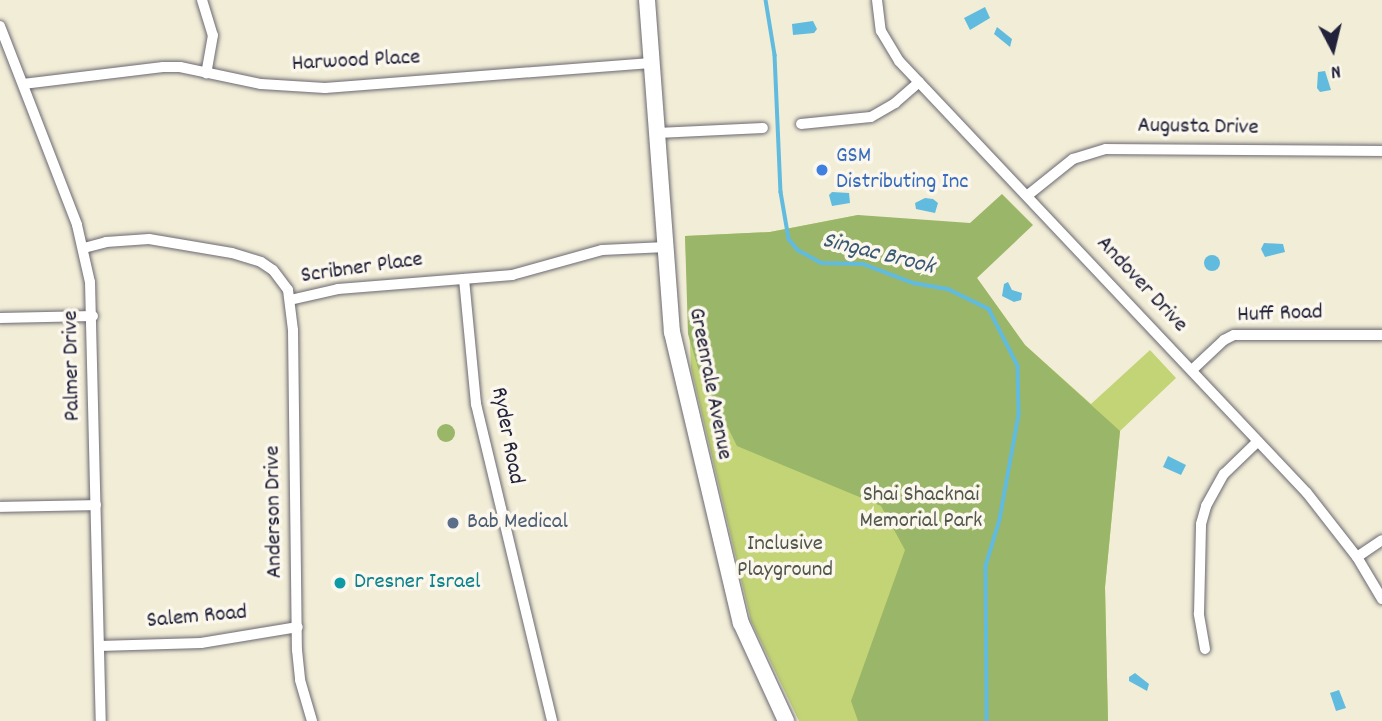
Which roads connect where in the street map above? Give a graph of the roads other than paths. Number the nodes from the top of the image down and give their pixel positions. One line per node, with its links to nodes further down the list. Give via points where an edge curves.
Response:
1 (202, 0): 6 (street, via 213,35)
2 (647, 0): 5 (street, Greenrale Avenue)
3 (877, 0): 7 (street, Andover Drive, via 887,42)
4 (0, 26): 8 (street, Palmer Drive)
5 (651, 63): 6 (street, Harwood Place, via 325,88 261,84); 11 (street, Greenrale Avenue)
6 (206, 73): 8 (street, Harwood Place, via 163,67)
7 (919, 82): 9 (street, via 871,117); 13 (street, Andover Drive)
8 (23, 84): 15 (street, Palmer Drive)
9 (801, 124)
10 (763, 128): 11 (street)
11 (657, 133): 14 (street, Greenrale Avenue)
12 (1382, 151): 13 (street, Augusta Drive, via 1106,149 1073,159)
13 (1028, 195): 21 (street, Andover Drive)
14 (666, 247): 16 (street, Scribner Place, via 602,250 537,270); 34 (street, Greenrale Avenue, via 671,332 734,600 752,651)
15 (84, 248): 17 (street, Scribner Place, via 149,239 249,257 273,270); 18 (street, Palmer Drive)
16 (464, 279): 17 (street, Scribner Place, via 338,289); 33 (street, Ryder Road, via 475,404)
17 (290, 300): 28 (street, Anderson Drive)
18 (93, 317): 19 (street); 23 (street, Palmer Drive)
19 (0, 318)
20 (1382, 335): 21 (street, Huff Road, via 1234,335)
21 (1192, 370): 22 (street, Andover Drive)
22 (1258, 441): 26 (street, Andover Drive, via 1307,493); 30 (street, via 1224,474 1201,524 1199,614)
23 (96, 505): 24 (street); 29 (street, Palmer Drive)
24 (0, 508)
25 (1382, 540): 26 (street)
26 (1357, 557): 27 (street, Andover Drive)
27 (1382, 599)
28 (298, 627): 29 (street, Salem Road, via 201,643); 32 (street, Anderson Drive, via 300,680)
29 (99, 646): 31 (street, Palmer Drive)
30 (1205, 649)
31 (101, 721)
32 (312, 721)
33 (552, 721)
34 (786, 721)

